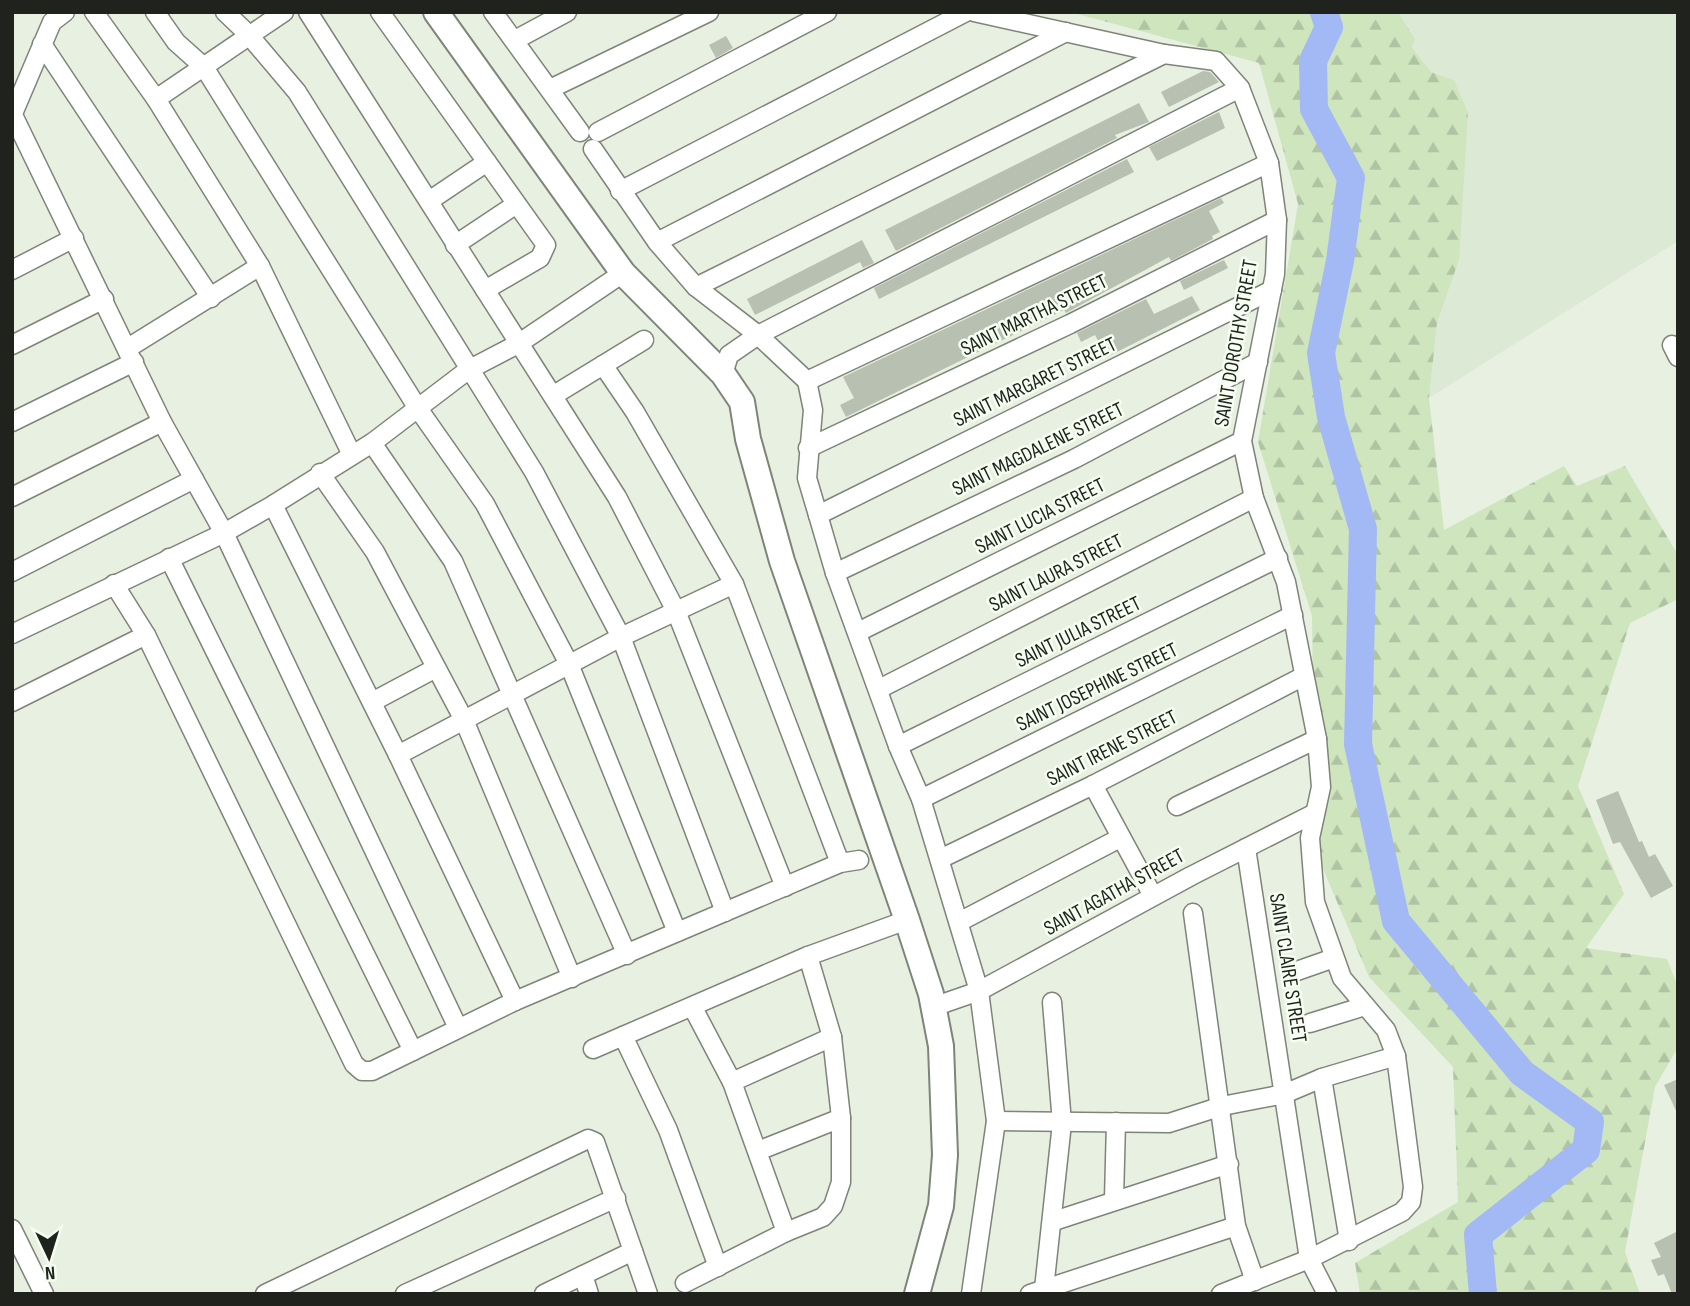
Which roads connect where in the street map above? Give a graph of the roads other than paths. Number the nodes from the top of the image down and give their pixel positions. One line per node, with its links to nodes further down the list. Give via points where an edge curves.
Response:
1 (65, 12): 18 (street, via 52,22)
2 (94, 12): 23 (street)
3 (155, 12): 20 (street, via 176,42)
4 (225, 12): 16 (street)
5 (284, 12): 16 (street)
6 (308, 12): 29 (street)
7 (380, 12): 26 (street)
8 (436, 12): 37 (street)
9 (492, 12): 17 (street)
10 (567, 12): 17 (street)
11 (709, 12): 22 (street)
12 (827, 12): 25 (street)
13 (966, 12): 28 (street)
14 (974, 12): 15 (street, SAINT DOROTHY STREET)
15 (1066, 32): 19 (street, SAINT DOROTHY STREET); 33 (street)
16 (248, 34): 20 (street); 50 (street, via 297,92)
17 (514, 40): 22 (street)
18 (42, 44): 24 (street); 41 (street)
19 (1164, 54): 21 (street, SAINT DOROTHY STREET, via 1216,61); 38 (street)
20 (202, 66): 23 (street); 54 (street)
21 (1240, 88): 27 (street, SAINT DOROTHY STREET); 43 (street)
22 (550, 89): 25 (street)
23 (156, 99): 35 (street)
24 (13, 115): 32 (street)
25 (590, 138): 28 (street)
26 (487, 162): 29 (street); 30 (street)
27 (1269, 163): 31 (street, SAINT DOROTHY STREET); 52 (street)
28 (621, 191): 33 (street)
29 (429, 201): 34 (street)
30 (515, 205): 34 (street); 39 (street, via 546,250)
31 (1277, 220): 40 (street, SAINT DOROTHY STREET); 59 (street, SAINT MARTHA STREET)
32 (74, 238): 36 (street); 42 (street)
33 (657, 242): 38 (street)
34 (455, 245): 39 (street)
35 (260, 266): 41 (street); 60 (street)
36 (12, 270)
37 (623, 273): 45 (street); 51 (street)
38 (696, 287): 43 (street)
39 (485, 290): 45 (street)
40 (1272, 290): 48 (street, SAINT DOROTHY STREET); 66 (street, SAINT MARGARET STREET)
41 (211, 298): 47 (street)
42 (104, 299): 46 (street); 47 (street)
43 (758, 335): 51 (street, via 729,355); 52 (street)
44 (644, 340): 49 (street)
45 (518, 344): 50 (street); 53 (street)
46 (12, 345)
47 (131, 355): 55 (street); 56 (street)
48 (1258, 362): 57 (street, SAINT DOROTHY STREET); 71 (street, SAINT MAGDALENE STREET, via 1074,460)
49 (603, 365): 53 (street); 73 (street)
50 (468, 370): 54 (street); 79 (street, via 534,472)
51 (723, 374): 104 (street, via 742,402 782,561)
52 (807, 381): 59 (street, via 813,410)
53 (554, 395): 74 (street, via 617,497)
54 (417, 407): 58 (street); 80 (street, via 485,504)
55 (12, 422)
56 (162, 422): 62 (street); 63 (street)
57 (1241, 441): 64 (street, SAINT DOROTHY STREET); 76 (street, SAINT LUCIA STREET)
58 (372, 443): 60 (street); 84 (street, via 453,561)
59 (808, 448): 66 (street, via 807,478)
60 (352, 455): 61 (street)
61 (320, 473): 65 (street); 81 (street, via 375,552)
62 (194, 478): 67 (street); 70 (street)
63 (12, 497)
64 (1254, 498): 69 (street, SAINT DOROTHY STREET); 83 (street, SAINT LAURA STREET)
65 (273, 505): 67 (street); 86 (street)
66 (818, 515): 71 (street)
67 (224, 533): 68 (street); 119 (street)
68 (169, 558): 72 (street); 123 (street)
69 (1278, 558): 75 (street, SAINT DOROTHY STREET); 89 (street, SAINT JULIA STREET)
70 (12, 572)
71 (835, 573): 76 (street)
72 (114, 584): 77 (street); 78 (street)
73 (734, 584): 74 (street); 99 (street)
74 (676, 611): 79 (street); 100 (street)
75 (1293, 615): 82 (street, SAINT DOROTHY STREET); 92 (street, SAINT JOSEPHINE STREET)
76 (858, 632): 83 (street)
77 (12, 634)
78 (146, 635): 85 (street); 123 (street, via 354,1064 367,1072)
79 (621, 637): 80 (street); 102 (street)
80 (569, 664): 84 (street); 106 (street)
81 (436, 668): 86 (street); 87 (street)
82 (1304, 676): 88 (street, SAINT DOROTHY STREET); 91 (street, SAINT IRENE STREET)
83 (879, 689): 89 (street)
84 (514, 694): 87 (street); 107 (street)
85 (12, 702)
86 (372, 702): 90 (street)
87 (464, 720): 90 (street); 111 (street)
88 (1317, 739): 93 (street); 94 (street, SAINT DOROTHY STREET, via 1321,787)
89 (898, 746): 92 (street)
90 (398, 755): 113 (street)
91 (1093, 785): 95 (street); 97 (street, SAINT IRENE STREET)
92 (921, 799): 97 (street)
93 (1177, 806)
94 (1315, 813): 96 (street, SAINT AGATHA STREET); 109 (street, SAINT DOROTHY STREET, via 1310,838 1315,902)
95 (1120, 838): 101 (street); 105 (street)
96 (1246, 848): 101 (street, SAINT AGATHA STREET); 127 (street, SAINT CLAIRE STREET)
97 (940, 859): 105 (street)
98 (859, 860): 99 (street)
99 (840, 863): 100 (street)
100 (785, 887): 102 (street)
101 (1153, 896): 112 (street, SAINT AGATHA STREET)
102 (725, 912): 106 (street)
103 (1193, 913): 128 (street)
104 (907, 920): 108 (street); 116 (street)
105 (959, 922): 112 (street)
106 (677, 932): 107 (street)
107 (627, 955): 111 (street)
108 (808, 956): 117 (street); 121 (street)
109 (1334, 958): 110 (street); 115 (street, SAINT DOROTHY STREET, via 1342,978)
110 (1294, 971)
111 (572, 978): 113 (street)
112 (979, 991): 116 (street, SAINT AGATHA STREET); 130 (street)
113 (515, 1001): 119 (street)
114 (1052, 1002): 132 (street)
115 (1365, 1006): 118 (street); 124 (street, SAINT DOROTHY STREET, via 1385,1030)
116 (933, 1007): 155 (street, via 941,1046 946,1155 941,1206)
117 (693, 1008): 120 (street); 126 (street)
118 (1310, 1023)
119 (458, 1028): 123 (street)
120 (623, 1036): 122 (street); 144 (street, via 668,1130)
121 (832, 1037): 126 (street); 129 (street)
122 (593, 1049)
123 (413, 1051)
124 (1396, 1056): 125 (street); 141 (street, SAINT DOROTHY STREET, via 1413,1187 1411,1202 1402,1212)
125 (1322, 1078): 127 (street); 141 (street)
126 (732, 1082): 133 (street)
127 (1284, 1094): 128 (street); 143 (street, SAINT CLAIRE STREET)
128 (1222, 1106): 131 (street, via 1169,1123); 134 (street)
129 (841, 1118): 133 (street); 140 (street, via 841,1182 833,1206 822,1217)
130 (996, 1121): 132 (street); 156 (street)
131 (1116, 1122): 132 (street); 136 (street)
132 (1062, 1123): 137 (street)
133 (758, 1151): 140 (street)
134 (1229, 1164): 136 (street); 138 (street)
135 (616, 1198): 142 (street); 150 (street, via 595,1142 588,1139); 151 (street)
136 (1114, 1199): 137 (street)
137 (1054, 1220): 148 (street)
138 (1236, 1226): 146 (street); 148 (street)
139 (12, 1228): 149 (street)
140 (786, 1232): 144 (street)
141 (1349, 1241): 143 (street)
142 (633, 1251): 145 (street); 154 (street)
143 (1309, 1259): 146 (street); 158 (street, SAINT CLAIRE STREET)
144 (718, 1267): 147 (street)
145 (583, 1275): 152 (street); 153 (street)
146 (1255, 1281): 157 (street)
147 (685, 1283)
148 (1037, 1291)
149 (44, 1294)
150 (265, 1294)
151 (405, 1294)
152 (544, 1294)
153 (589, 1294)
154 (648, 1294)
155 (918, 1294)
156 (971, 1294)
157 (1222, 1294)
158 (1327, 1294)

